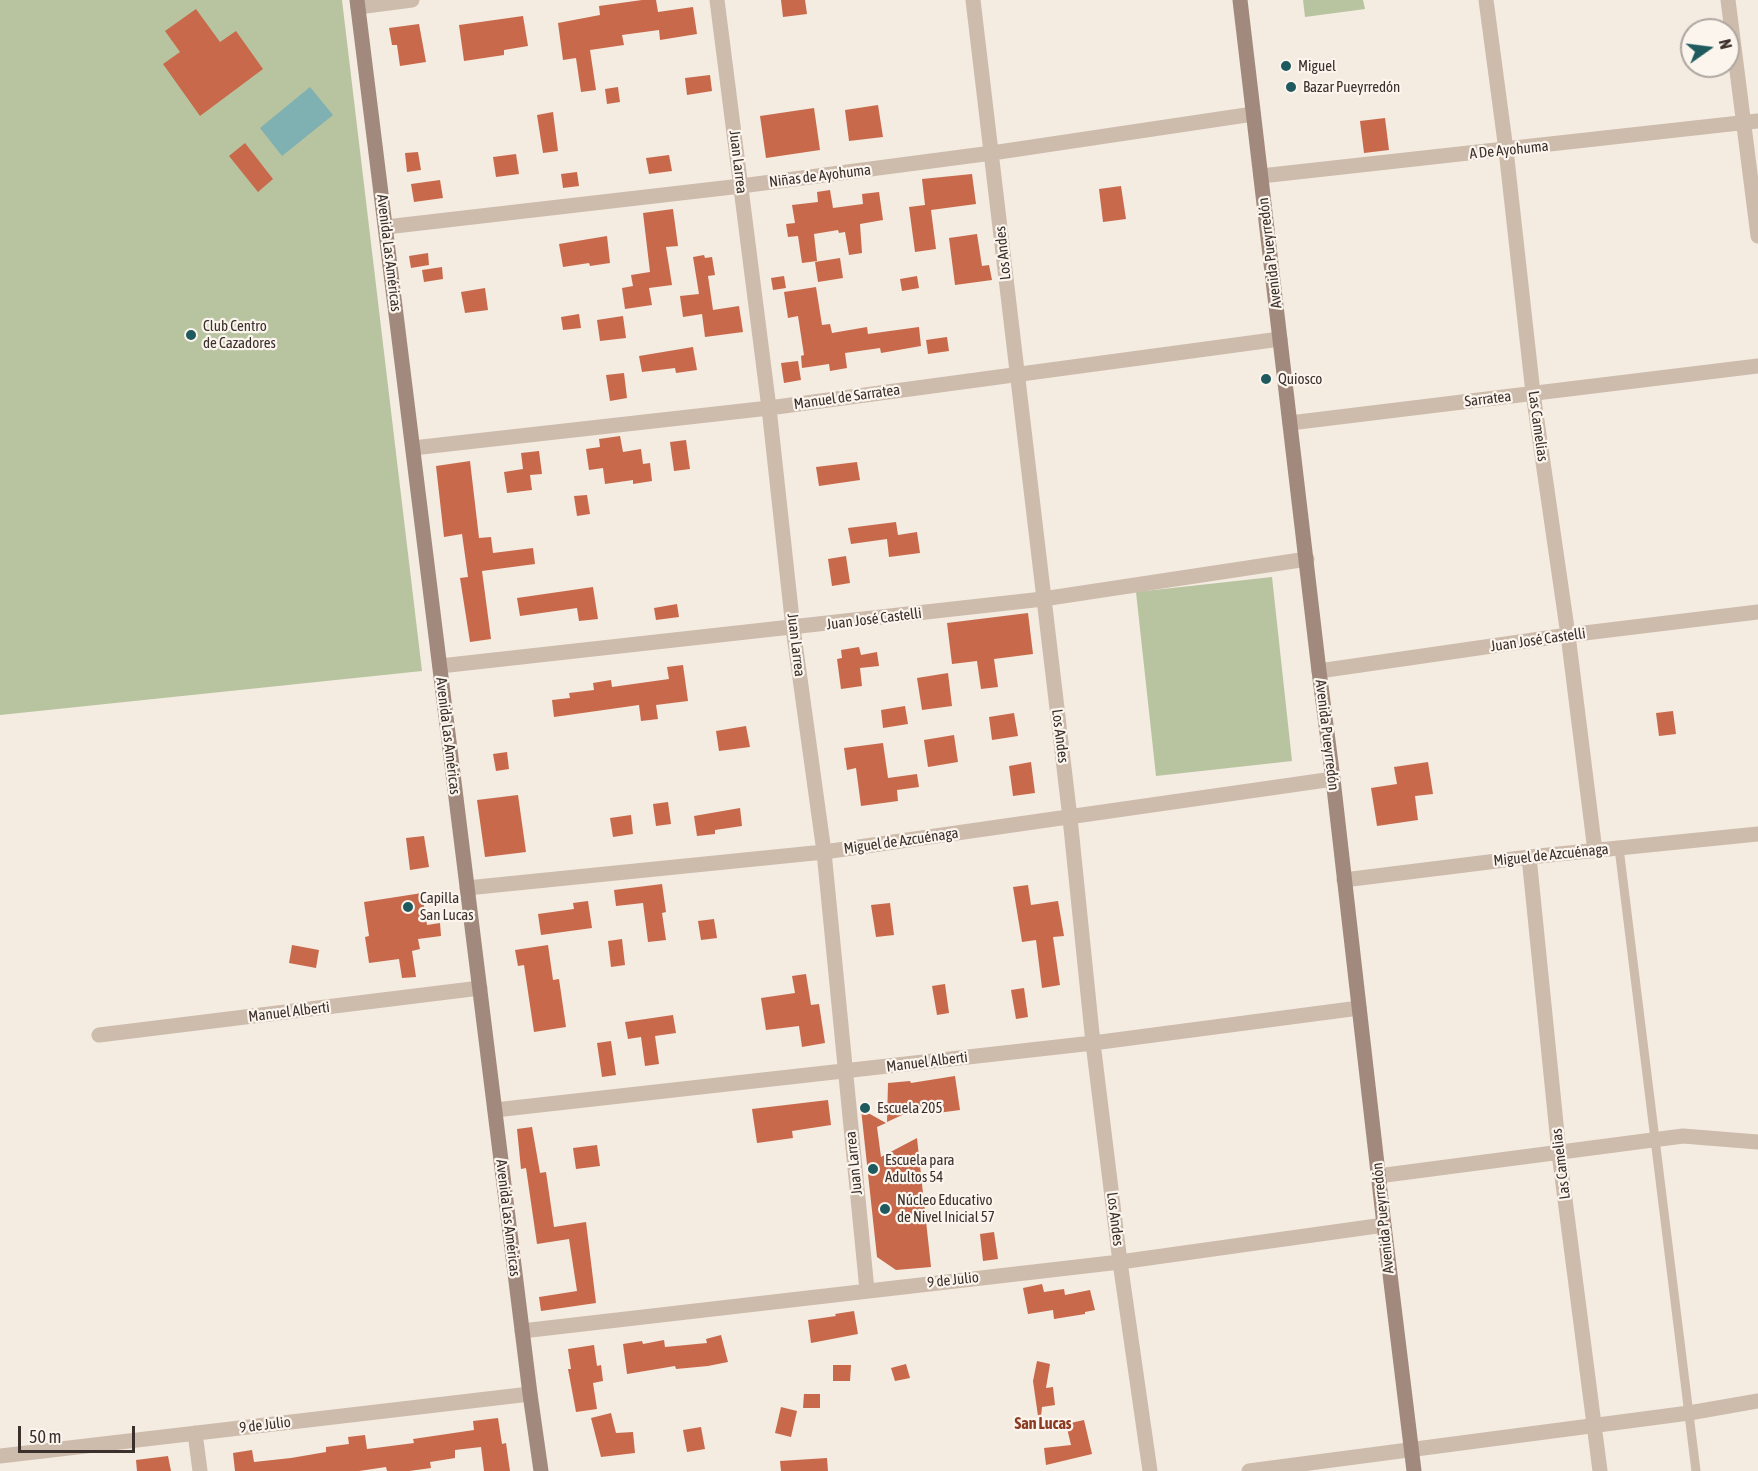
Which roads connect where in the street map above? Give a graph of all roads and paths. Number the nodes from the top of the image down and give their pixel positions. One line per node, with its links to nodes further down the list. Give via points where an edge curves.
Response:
1 (412, 0): 7 (street)
2 (717, 0): 13 (street, Juan Larrea)
3 (973, 0): 11 (street, Los Andes)
4 (1240, 0): 8 (main road, Avenida Pueyrredón)
5 (1486, 0): 10 (street, Las Camelias)
6 (1728, 0): 9 (street)
7 (358, 4): 14 (main road, Avenida Las Américas)
8 (1253, 114): 11 (street, Niñas de Ayohuma); 12 (main road, Avenida Pueyrredón)
9 (1751, 122): 10 (street, A De Ayohuma); 15 (street)
10 (1506, 150): 12 (street, A De Ayohuma); 19 (street, Las Camelias)
11 (992, 153): 13 (street, Niñas de Ayohuma); 18 (street, Los Andes)
12 (1261, 176): 16 (main road, Avenida Pueyrredón)
13 (741, 186): 14 (street, Niñas de Ayohuma); 20 (street, Juan Larrea)
14 (386, 227): 22 (main road, Avenida Las Américas)
15 (1758, 236)
16 (1280, 339): 18 (street, Manuel de Sarratea); 21 (main road, Avenida Pueyrredón)
17 (1758, 366): 19 (street, Sarratea)
18 (1016, 373): 20 (street, Manuel de Sarratea); 24 (street, Los Andes)
19 (1533, 393): 21 (street, Sarratea); 27 (street, Las Camelias)
20 (769, 408): 22 (street, Manuel de Sarratea); 26 (street, Juan Larrea)
21 (1290, 423): 23 (main road, Avenida Pueyrredón)
22 (413, 448): 28 (main road, Avenida Las Américas)
23 (1306, 559): 24 (street, Juan José Castelli); 29 (main road, Avenida Pueyrredón)
24 (1043, 599): 26 (street, Juan José Castelli); 31 (street, Los Andes)
25 (1758, 612): 27 (street, Juan José Castelli)
26 (793, 628): 28 (street, Juan José Castelli); 35 (street, Juan Larrea)
27 (1568, 635): 29 (street, Juan José Castelli); 34 (street, Las Camelias)
28 (440, 666): 38 (main road, Avenida Las Américas)
29 (1319, 671): 30 (main road, Avenida Pueyrredón)
30 (1333, 779): 31 (street, Miguel de Azcuénaga); 37 (main road, Avenida Pueyrredón)
31 (1070, 818): 35 (street, Miguel de Azcuénaga); 42 (street, Los Andes)
32 (1758, 834): 33 (street, Miguel de Azcuénaga)
33 (1619, 848): 34 (street, Miguel de Azcuénaga); 45 (lane)
34 (1595, 851): 36 (street, Miguel de Azcuénaga)
35 (824, 852): 38 (street, Miguel de Azcuénaga); 43 (street, Juan Larrea)
36 (1529, 857): 37 (street, Miguel de Azcuénaga); 47 (street, Las Camelias)
37 (1344, 880): 40 (main road, Avenida Pueyrredón)
38 (467, 888): 39 (main road, Avenida Las Américas)
39 (480, 988): 41 (street, Manuel Alberti); 44 (main road, Avenida Las Américas)
40 (1359, 1008): 42 (street, Manuel Alberti); 48 (main road, Avenida Pueyrredón)
41 (99, 1035)
42 (1093, 1043): 43 (street, Manuel Alberti); 50 (street, Los Andes)
43 (846, 1072): 44 (street, Manuel Alberti); 51 (street, Juan Larrea)
44 (495, 1110): 52 (main road, Avenida Las Américas)
45 (1655, 1139): 46 (street, via 1683,1136); 47 (street); 55 (lane)
46 (1758, 1142)
47 (1559, 1153): 48 (street); 56 (street, Las Camelias)
48 (1378, 1176): 49 (main road, Avenida Pueyrredón)
49 (1383, 1225): 50 (street, 9 de Julio); 58 (main road, Avenida Pueyrredón)
50 (1120, 1262): 51 (street, 9 de Julio); 62 (street, Los Andes)
51 (867, 1290): 52 (street, 9 de Julio)
52 (522, 1331): 53 (main road, Avenida Las Américas)
53 (530, 1394): 57 (street, 9 de Julio); 61 (main road, Avenida Las Américas)
54 (1758, 1401): 55 (street)
55 (1689, 1413): 56 (street); 66 (lane)
56 (1595, 1425): 58 (street); 65 (street, Las Camelias)
57 (195, 1433): 59 (street, 9 de Julio); 60 (street)
58 (1411, 1450): 63 (street); 64 (main road, Avenida Pueyrredón)
59 (0, 1456)
60 (200, 1471)
61 (542, 1471)
62 (1150, 1471)
63 (1249, 1471)
64 (1414, 1471)
65 (1600, 1471)
66 (1696, 1471)

